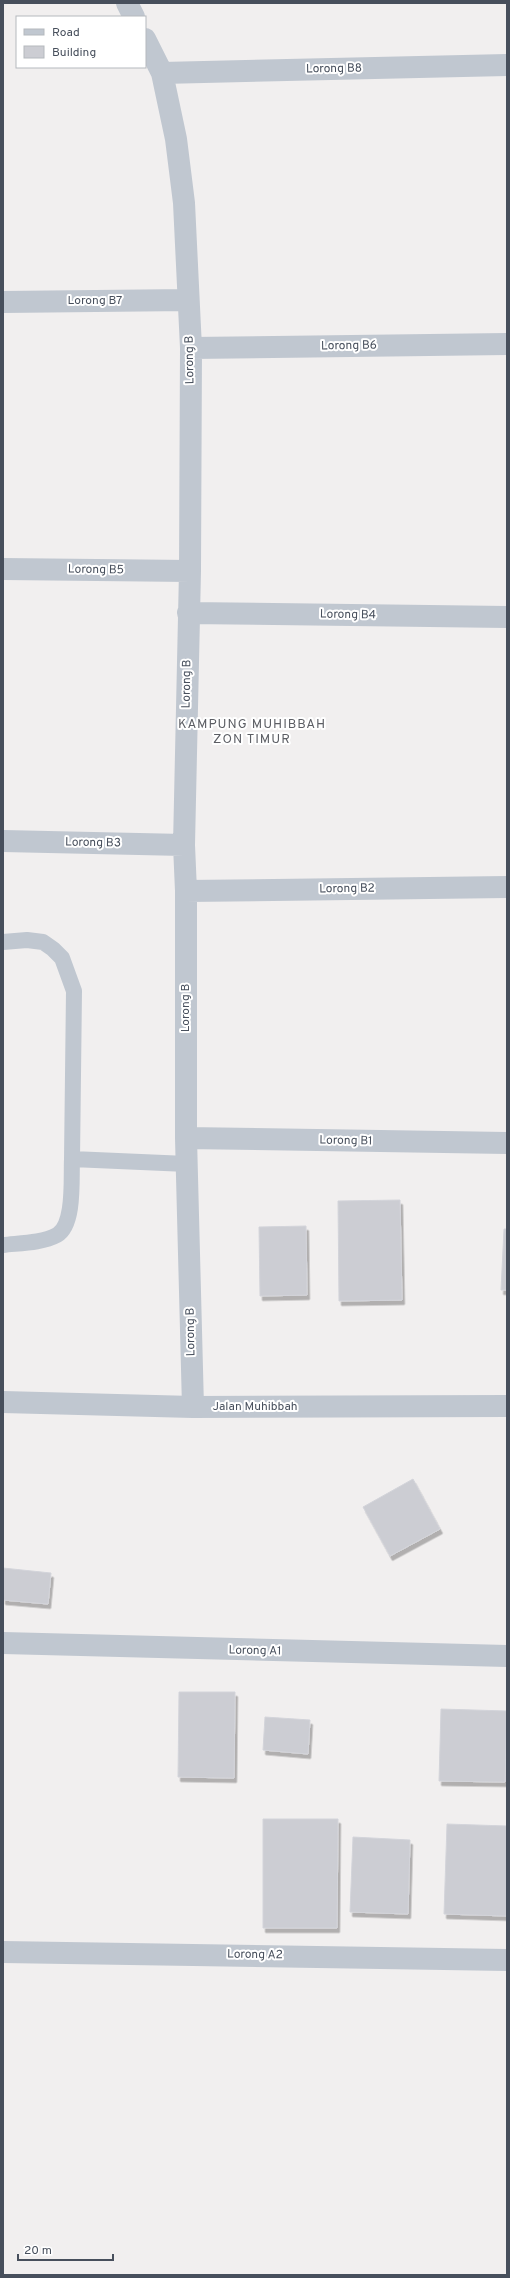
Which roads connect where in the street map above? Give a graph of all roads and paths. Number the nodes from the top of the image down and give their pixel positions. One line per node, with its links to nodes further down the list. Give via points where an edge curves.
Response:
1 (127, 3): 2 (street)
2 (134, 16)
3 (146, 41): 5 (street, Lorong B)
4 (507, 65): 5 (street, Lorong B8)
5 (162, 73): 6 (street, Lorong B, via 176,139 184,203)
6 (188, 300): 7 (street, Lorong B7); 9 (street, Lorong B)
7 (3, 302)
8 (507, 344): 9 (street, Lorong B6)
9 (191, 348): 11 (street, Lorong B)
10 (3, 568): 11 (street, Lorong B5)
11 (190, 571): 12 (street, Lorong B)
12 (188, 613): 13 (street, Lorong B4); 15 (street, Lorong B)
13 (507, 617)
14 (3, 841): 15 (street, Lorong B3)
15 (184, 845): 17 (street, Lorong B)
16 (507, 887): 17 (street, Lorong B2)
17 (186, 891): 19 (street, Lorong B)
18 (3, 942): 21 (lane, via 43,942 62,958 74,991)
19 (186, 1138): 20 (street, Lorong B1); 22 (street, Lorong B)
20 (507, 1143)
21 (72, 1159): 22 (lane); 23 (lane, via 70,1217 65,1227 59,1234 49,1238)
22 (187, 1164): 26 (street, Lorong B)
23 (3, 1245)
24 (3, 1402): 26 (street, Jalan Muhibbah)
25 (507, 1406): 26 (street, Jalan Muhibbah)
26 (193, 1407)
27 (3, 1643): 28 (street, Lorong A1)
28 (507, 1656)
29 (3, 1952): 30 (street, Lorong A2)
30 (507, 1960)

